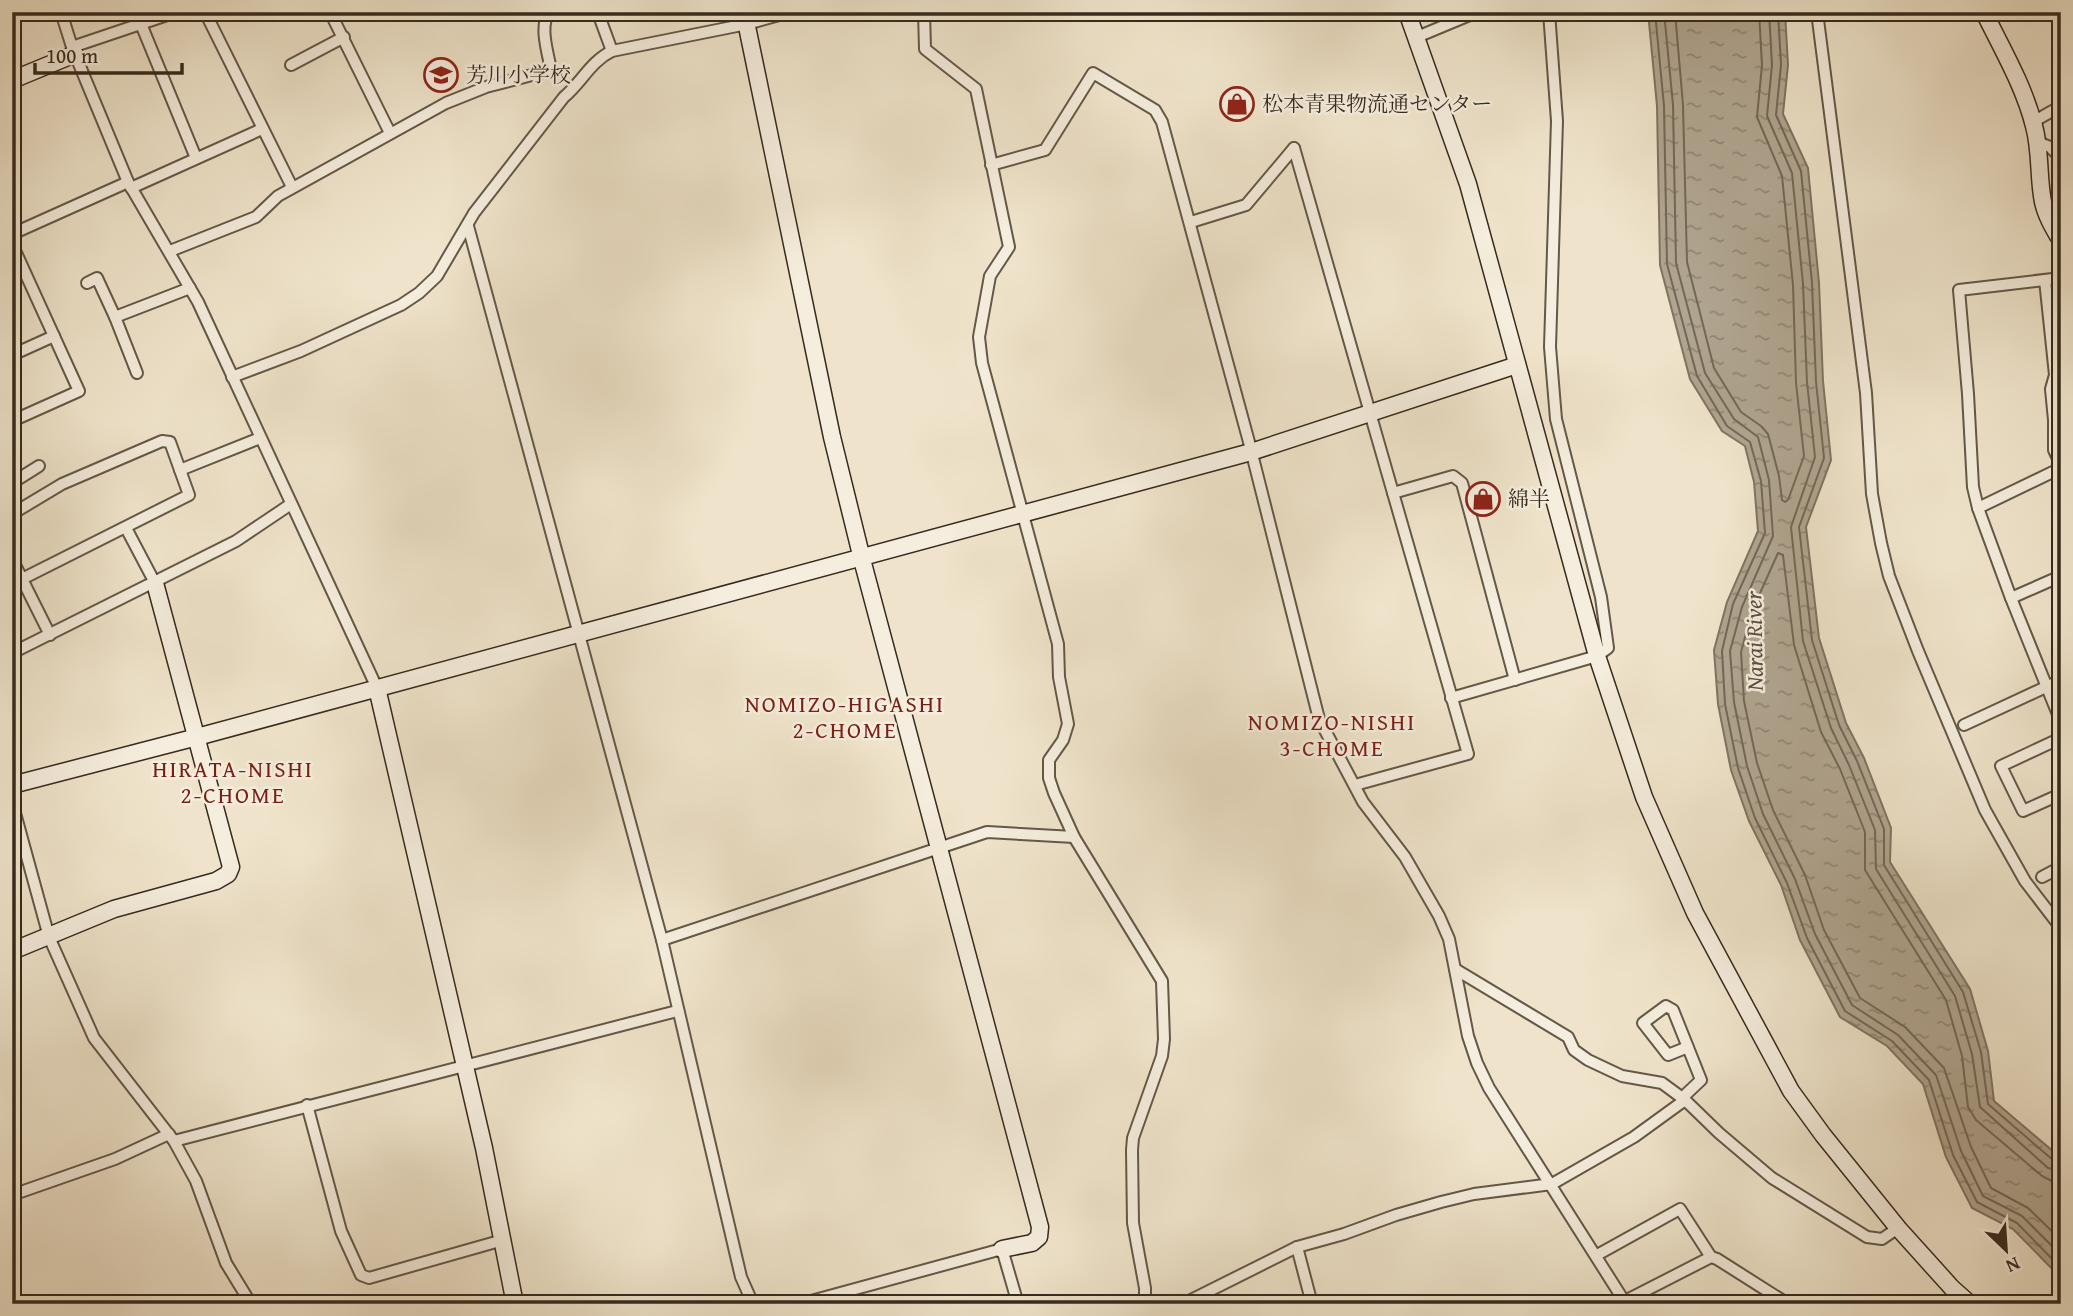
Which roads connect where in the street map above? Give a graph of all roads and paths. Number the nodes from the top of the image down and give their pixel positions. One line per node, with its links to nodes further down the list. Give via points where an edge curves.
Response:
1 (61, 12): 18 (street)
2 (176, 12): 15 (street)
3 (205, 12): 24 (street)
4 (330, 12): 16 (street)
5 (549, 12): 25 (street, via 544,31 551,70 486,87)
6 (578, 12): 19 (street, via 598,13)
7 (790, 12): 14 (street)
8 (925, 12): 29 (street, via 926,49 976,89)
9 (1407, 12): 17 (street)
10 (1477, 12): 17 (street)
11 (1549, 12): 71 (street, via 1557,121 1551,359 1556,419 1607,635 1608,648)
12 (1817, 12): 89 (street, via 1866,393 1872,494 1889,576 1985,810 2025,881)
13 (1984, 12): 23 (street)
14 (745, 18): 19 (street); 62 (street, via 832,438)
15 (141, 24): 18 (street); 27 (street)
16 (344, 37): 20 (street); 25 (street)
17 (1417, 37): 45 (street, via 1468,184)
18 (74, 50): 21 (street); 30 (street)
19 (612, 51): 33 (street, via 592,64 579,85 564,97)
20 (291, 65)
21 (12, 80)
22 (2061, 106): 23 (street)
23 (2033, 122): 26 (street)
24 (262, 128): 27 (street); 31 (street)
25 (390, 132): 31 (street)
26 (2038, 142): 28 (street); 35 (street, via 2042,199)
27 (196, 158): 30 (street)
28 (2061, 158)
29 (991, 165): 32 (street, via 1045,150 1093,73 1155,110); 59 (street, via 1009,247 990,275 979,337)
30 (129, 185): 34 (street); 37 (street)
31 (292, 187): 37 (street, via 256,217)
32 (1191, 222): 48 (street, via 1246,205 1294,148); 51 (street)
33 (468, 226): 47 (street, via 437,276 401,305); 68 (street)
34 (12, 234)
35 (2061, 241)
36 (12, 244): 43 (street)
37 (170, 251): 41 (street)
38 (2061, 278): 39 (street)
39 (2045, 280): 53 (street, via 2055,375 2051,389 2054,450); 58 (street, via 1959,290)
40 (87, 283): 42 (street, via 97,278)
41 (190, 288): 42 (street); 47 (street)
42 (115, 317): 46 (street)
43 (54, 336): 44 (street); 49 (street, via 79,391)
44 (12, 355)
45 (1517, 365): 48 (street); 71 (street)
46 (137, 373)
47 (232, 377): 50 (street)
48 (1370, 413): 51 (street); 56 (street)
49 (12, 421)
50 (260, 439): 54 (street); 57 (street)
51 (1251, 452): 59 (street); 82 (street, via 1319,719)
52 (39, 466): 55 (street)
53 (2061, 466): 58 (street)
54 (180, 470): 60 (street, via 170,442 162,440 62,484); 61 (street, via 189,495)
55 (12, 483)
56 (1393, 493): 72 (street, via 1452,476 1462,483); 76 (street)
57 (291, 504): 66 (street, via 236,541); 75 (street)
58 (1978, 508): 67 (street)
59 (1022, 513): 62 (street); 85 (street, via 1058,644 1068,724 1049,760 1049,778)
60 (12, 514)
61 (126, 528): 65 (street); 66 (street)
62 (862, 556): 68 (street); 86 (street)
63 (12, 559): 65 (street)
64 (2061, 576): 67 (street)
65 (17, 582): 69 (street)
66 (155, 583): 69 (street); 79 (street)
67 (2011, 597): 74 (street)
68 (579, 634): 75 (street); 91 (street)
69 (50, 635): 70 (street)
70 (12, 653)
71 (1597, 656): 72 (street); 102 (street, via 1644,797 1695,913 1791,1091)
72 (1515, 680): 76 (street)
73 (2061, 680): 74 (street)
74 (2045, 687): 77 (street); 78 (street)
75 (377, 688): 79 (street); 96 (street)
76 (1451, 698): 82 (street, via 1468,754)
77 (2061, 722)
78 (1964, 725)
79 (197, 737): 81 (street); 90 (street, via 231,867 228,874 114,909)
80 (2061, 738): 83 (street, via 2001,766 2023,811)
81 (12, 785)
82 (1355, 785): 93 (street, via 1439,916)
83 (2061, 794)
84 (12, 802): 90 (street)
85 (1074, 836): 86 (street, via 987,832); 114 (street, via 1162,981 1162,1056 1132,1150 1133,1223)
86 (939, 848): 91 (street); 105 (street, via 1040,1227 1040,1237 1032,1243)
87 (2061, 867): 88 (street)
88 (2042, 877)
89 (2061, 928)
90 (49, 937): 92 (street); 99 (street, via 94,1038)
91 (662, 940): 94 (street)
92 (12, 951)
93 (1455, 969): 97 (street, via 1568,1037 1574,1050 1588,1060 1622,1076 1662,1083); 100 (street, via 1477,1063)
94 (677, 1011): 96 (street); 111 (street, via 741,1277)
95 (1688, 1047): 95 (street, via 1673,1010 1666,1006 1643,1023 1668,1055); 97 (street, via 1701,1080)
96 (464, 1064): 98 (street); 103 (street)
97 (1683, 1099): 100 (street, via 1634,1137); 102 (street, via 1772,1178 1867,1237 1882,1239)
98 (307, 1105): 99 (street); 103 (street, via 341,1231 361,1275 369,1278)
99 (172, 1138): 101 (street); 109 (street, via 196,1181 226,1263)
100 (1552, 1184): 104 (street, via 1441,1202); 106 (street)
101 (12, 1195)
102 (1898, 1228): 118 (street)
103 (503, 1240): 110 (street)
104 (1297, 1247): 115 (street); 116 (street)
105 (1002, 1249): 112 (street); 113 (street)
106 (1597, 1255): 107 (street, via 1680,1209); 108 (street)
107 (1711, 1257): 108 (street); 117 (street)
108 (1625, 1303)
109 (251, 1304)
110 (515, 1304)
111 (753, 1304)
112 (800, 1304)
113 (1018, 1304)
114 (1145, 1304)
115 (1183, 1304)
116 (1312, 1304)
117 (1788, 1304)
118 (1970, 1304)

